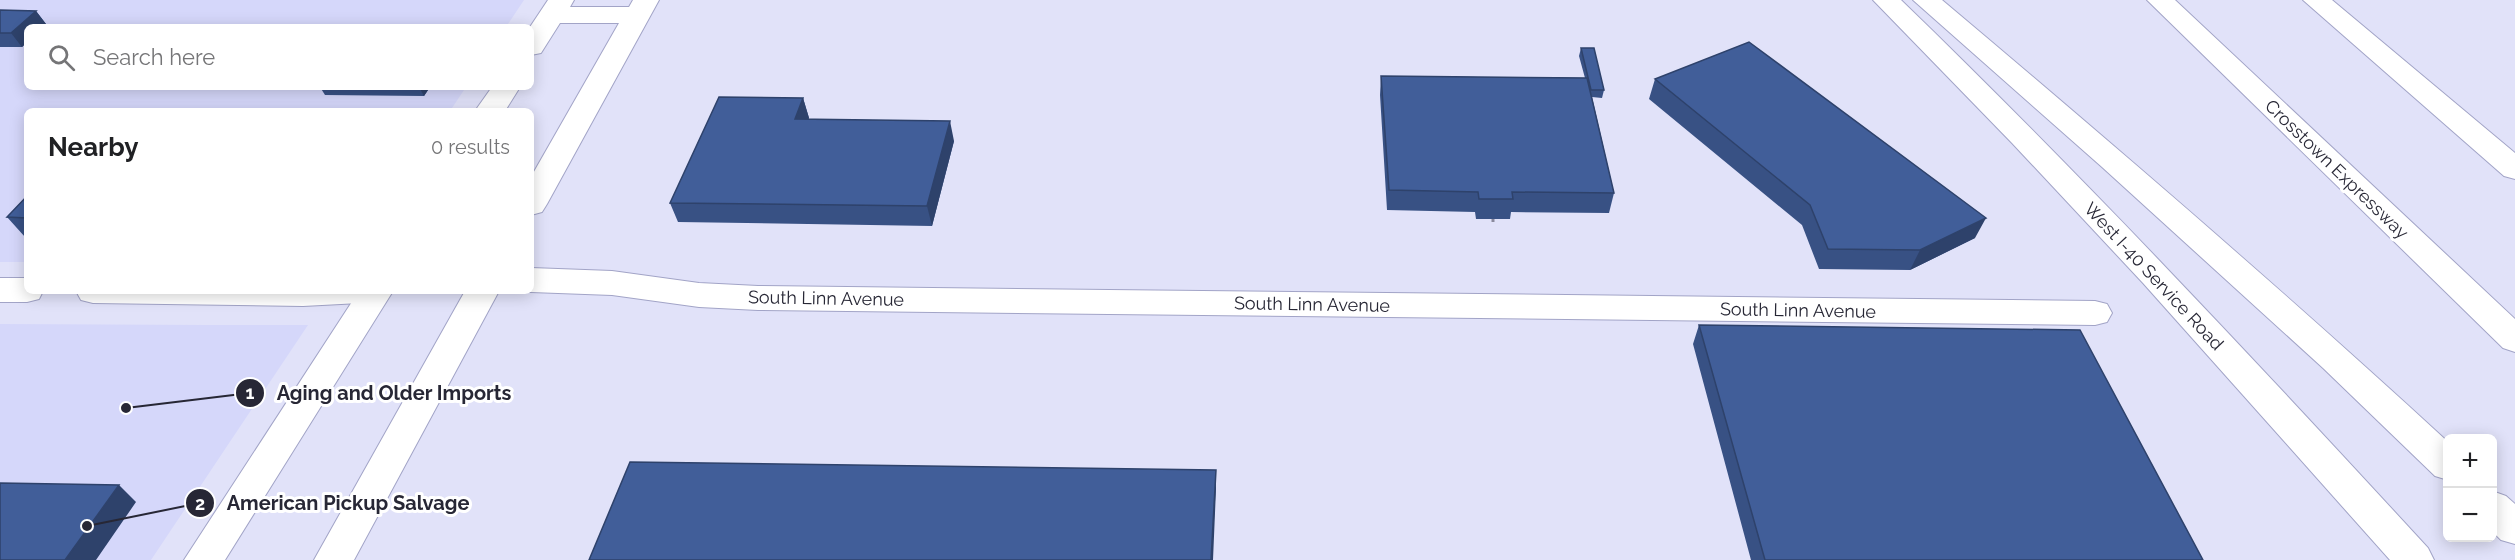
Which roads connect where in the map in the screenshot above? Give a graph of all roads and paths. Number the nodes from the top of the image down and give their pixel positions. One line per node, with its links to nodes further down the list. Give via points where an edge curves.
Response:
1 (1886, 0): 24 (main road, West I-40 Service Road, via 2233,360)
2 (1926, 0): 19 (main road, via 2113,160)
3 (2160, 0): 18 (main road, Crosstown Expressway)
4 (2316, 0): 10 (main road)
5 (556, 7): 6 (main road); 7 (main road)
6 (641, 8): 11 (main road)
7 (534, 42)
8 (504, 90): 9 (main road)
9 (492, 108)
10 (2515, 169)
11 (534, 199)
12 (534, 280): 17 (main road, South Linn Avenue, via 612,283 699,296 758,298)
13 (0, 290): 14 (main road)
14 (24, 290)
15 (374, 294): 22 (main road)
16 (480, 294): 23 (main road)
17 (2094, 313)
18 (2515, 339)
19 (2443, 460)
20 (2497, 511): 21 (main road)
21 (2515, 528)
22 (204, 560)
23 (334, 560)
24 (2414, 560)

